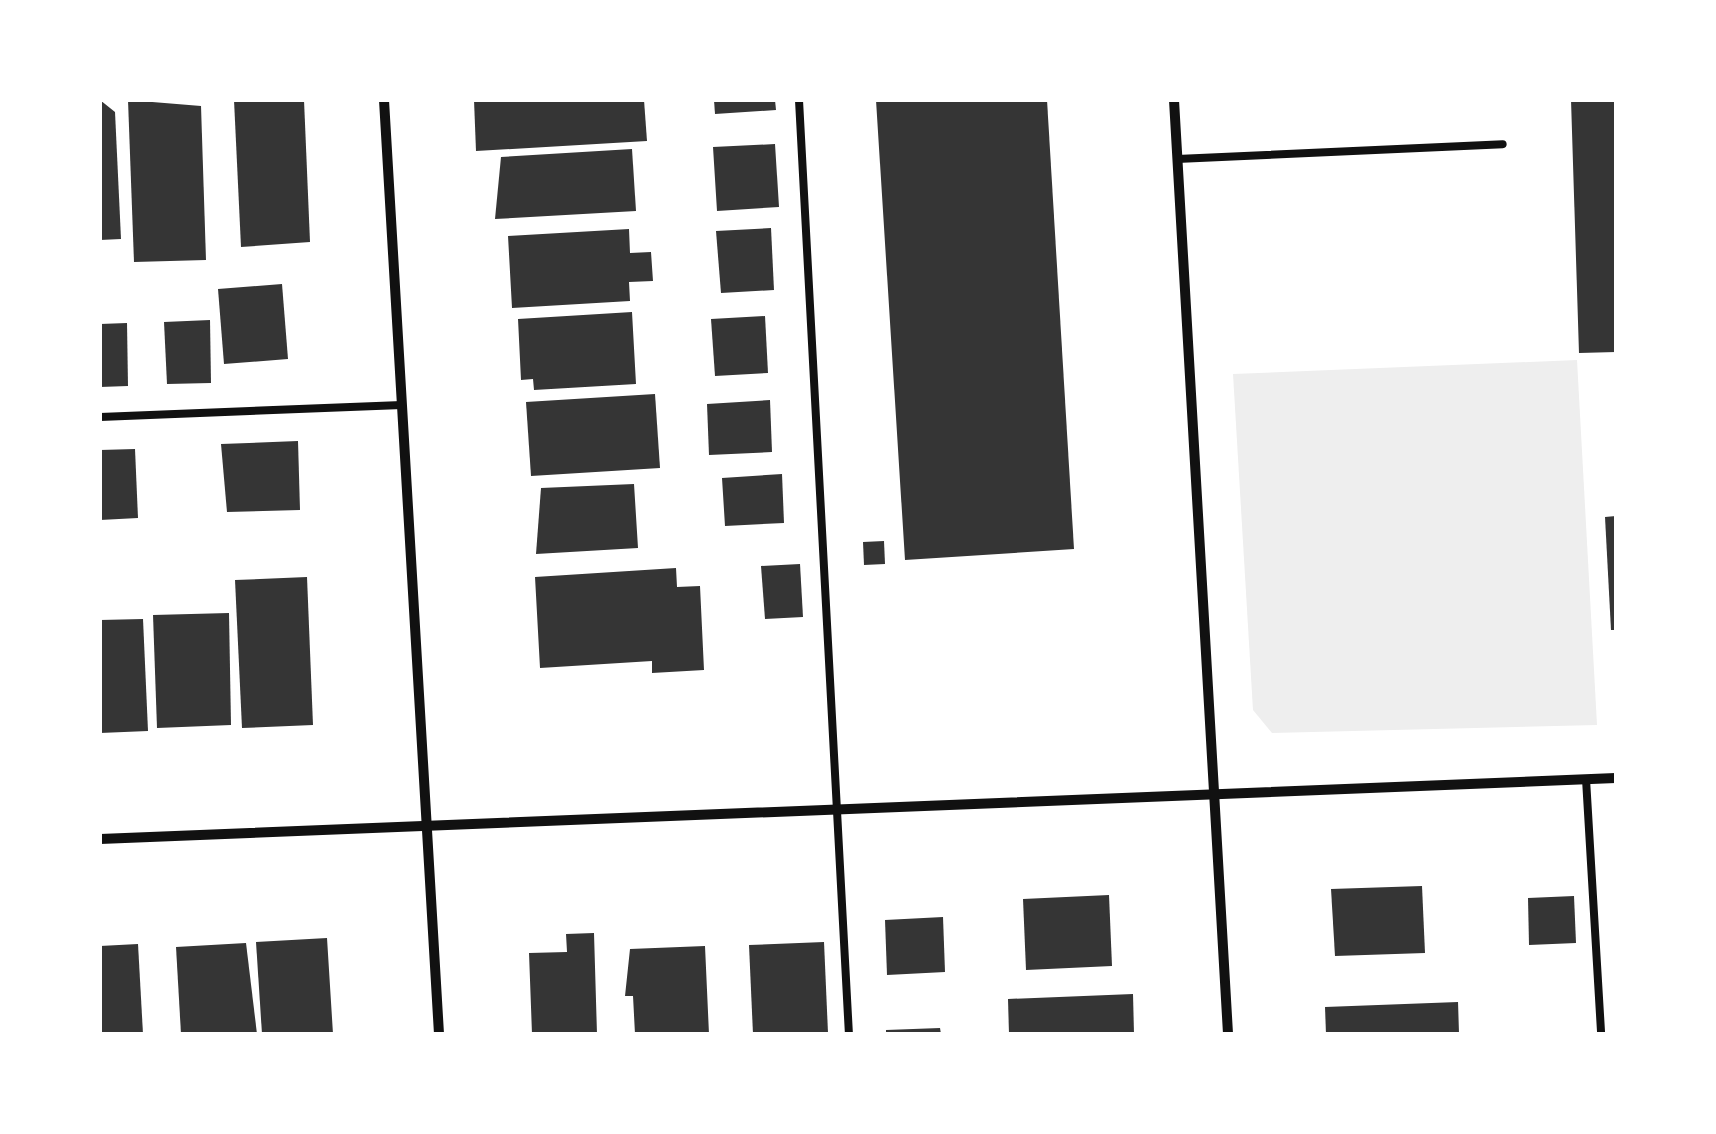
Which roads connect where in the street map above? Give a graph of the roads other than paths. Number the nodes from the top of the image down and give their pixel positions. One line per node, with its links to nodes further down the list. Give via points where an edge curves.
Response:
1 (384, 100): 6 (street)
2 (800, 100): 11 (lane)
3 (1174, 100): 5 (street)
4 (1503, 144): 5 (lane)
5 (1177, 159): 10 (street)
6 (402, 405): 7 (lane); 12 (street)
7 (100, 417)
8 (1616, 778): 9 (street)
9 (1586, 779): 10 (street); 17 (lane)
10 (1214, 792): 11 (street); 16 (street)
11 (838, 808): 12 (street); 15 (lane)
12 (427, 825): 13 (street); 14 (street)
13 (100, 839)
14 (439, 1034)
15 (849, 1034)
16 (1228, 1034)
17 (1601, 1034)

